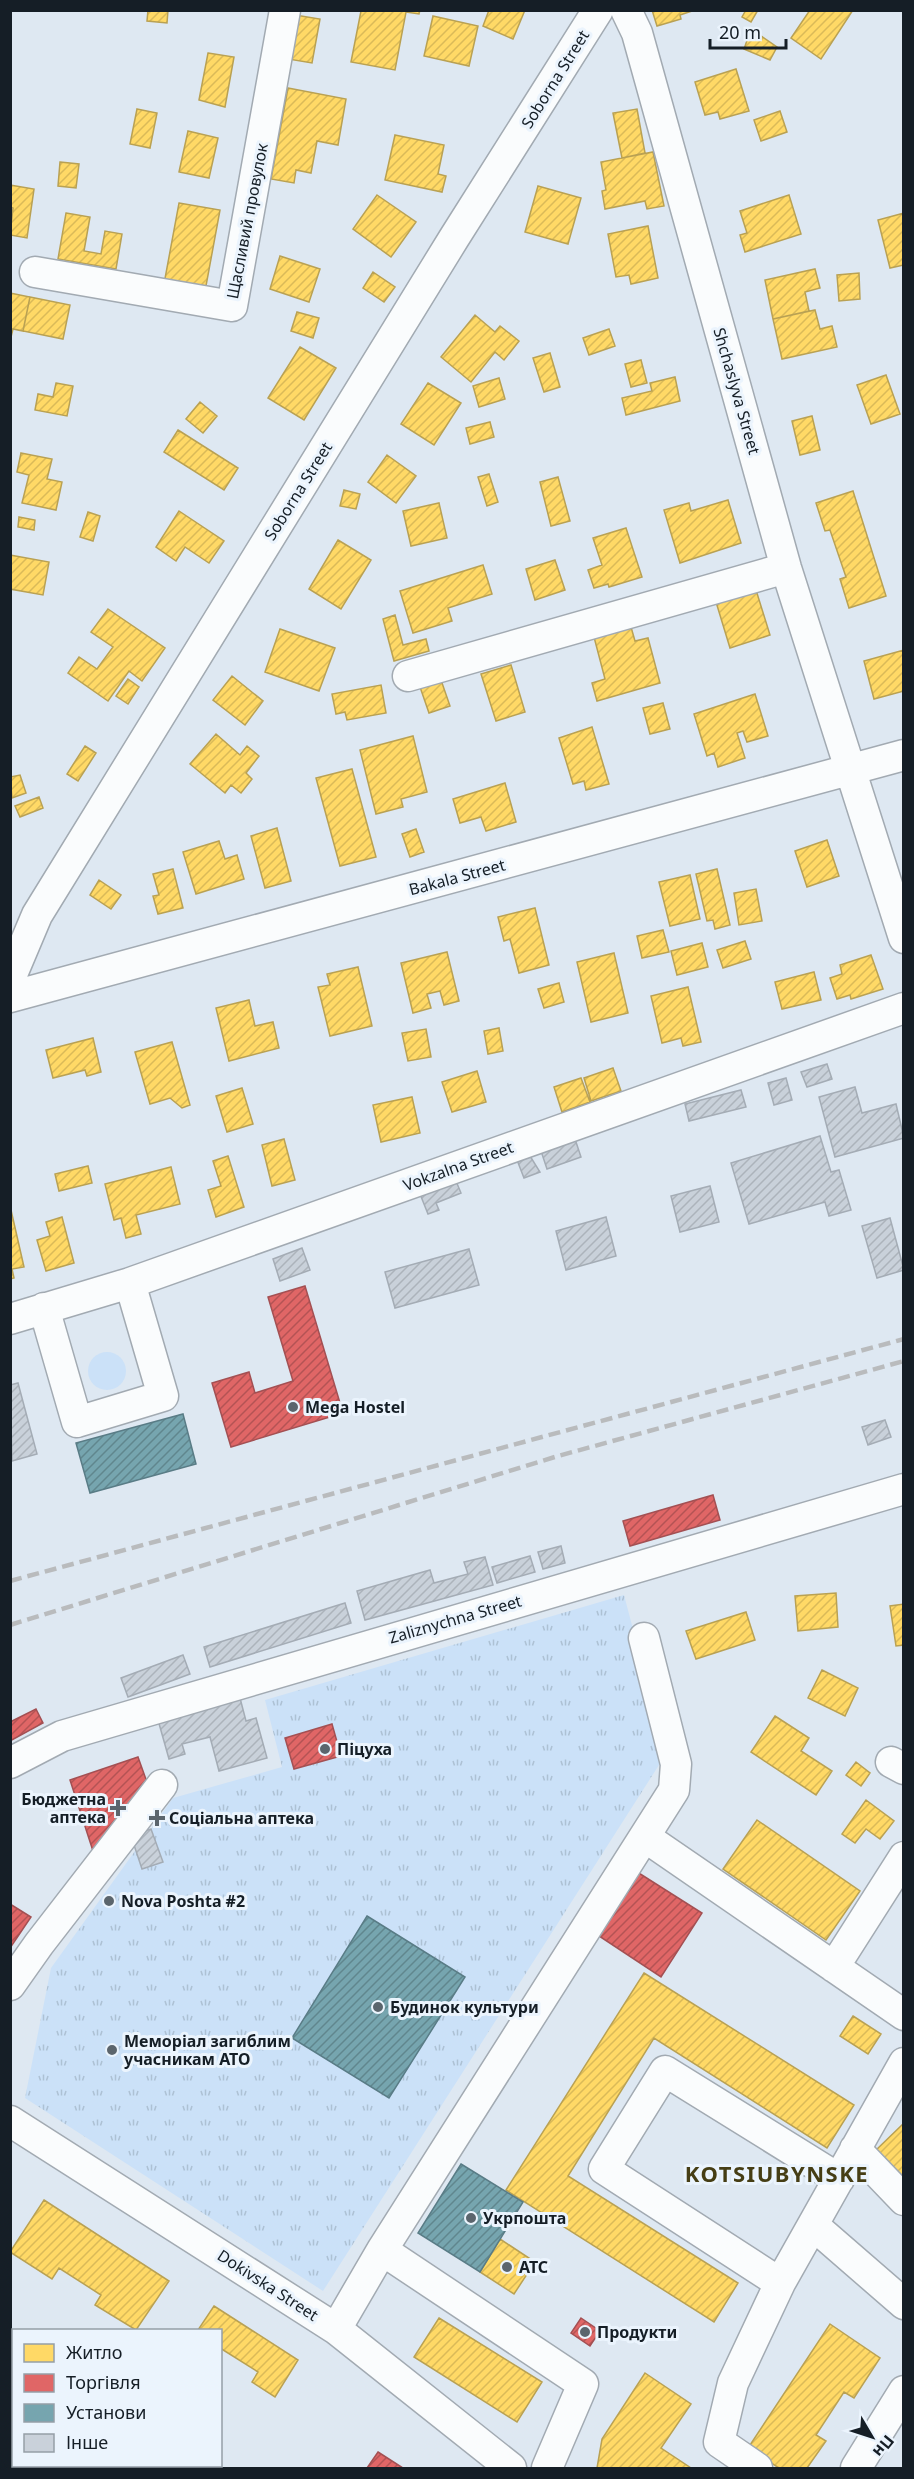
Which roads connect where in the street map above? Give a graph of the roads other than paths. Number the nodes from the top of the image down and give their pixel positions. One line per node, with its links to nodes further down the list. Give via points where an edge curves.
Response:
1 (285, 10): 4 (street, Щасливий провулок, via 232,306)
2 (598, 10): 10 (street, Soborna Street, via 37,915)
3 (626, 10): 5 (street, Shchaslyva Street, via 637,33)
4 (35, 272)
5 (786, 568): 6 (street); 8 (street, Shchaslyva Street)
6 (408, 676)
7 (903, 755): 8 (street, Bakala Street)
8 (849, 771): 9 (street); 11 (street, Bakala Street)
9 (903, 938)
10 (10, 979)
11 (10, 997)
12 (903, 1008): 13 (street, Vokzalna Street)
13 (130, 1283): 14 (street, Vokzalna Street); 14 (street, via 163,1396 77,1422)
14 (44, 1308): 15 (street, Vokzalna Street)
15 (10, 1319)
16 (903, 1489): 18 (street, Zaliznychna Street, via 62,1736)
17 (644, 1638): 20 (street, via 676,1764 674,1790)
18 (10, 1763)
19 (162, 1785): 23 (street)
20 (645, 1837): 22 (street); 31 (street)
21 (903, 1857): 22 (street)
22 (834, 1967): 24 (street)
23 (10, 1985)
24 (903, 2015)
25 (902, 2068): 27 (street)
26 (10, 2121): 34 (street, Dokivska Street)
27 (855, 2149): 28 (street); 29 (street)
28 (838, 2179): 30 (street); 32 (street, via 665,2071 604,2169)
29 (903, 2200)
30 (813, 2225): 32 (street); 33 (street)
31 (382, 2250): 34 (street); 37 (street, via 583,2384)
32 (780, 2283): 38 (street, via 733,2383 719,2442)
33 (903, 2304)
34 (336, 2329): 36 (street, Dokivska Street)
35 (903, 2391): 39 (street)
36 (511, 2469)
37 (548, 2469)
38 (757, 2469)
39 (856, 2469)

